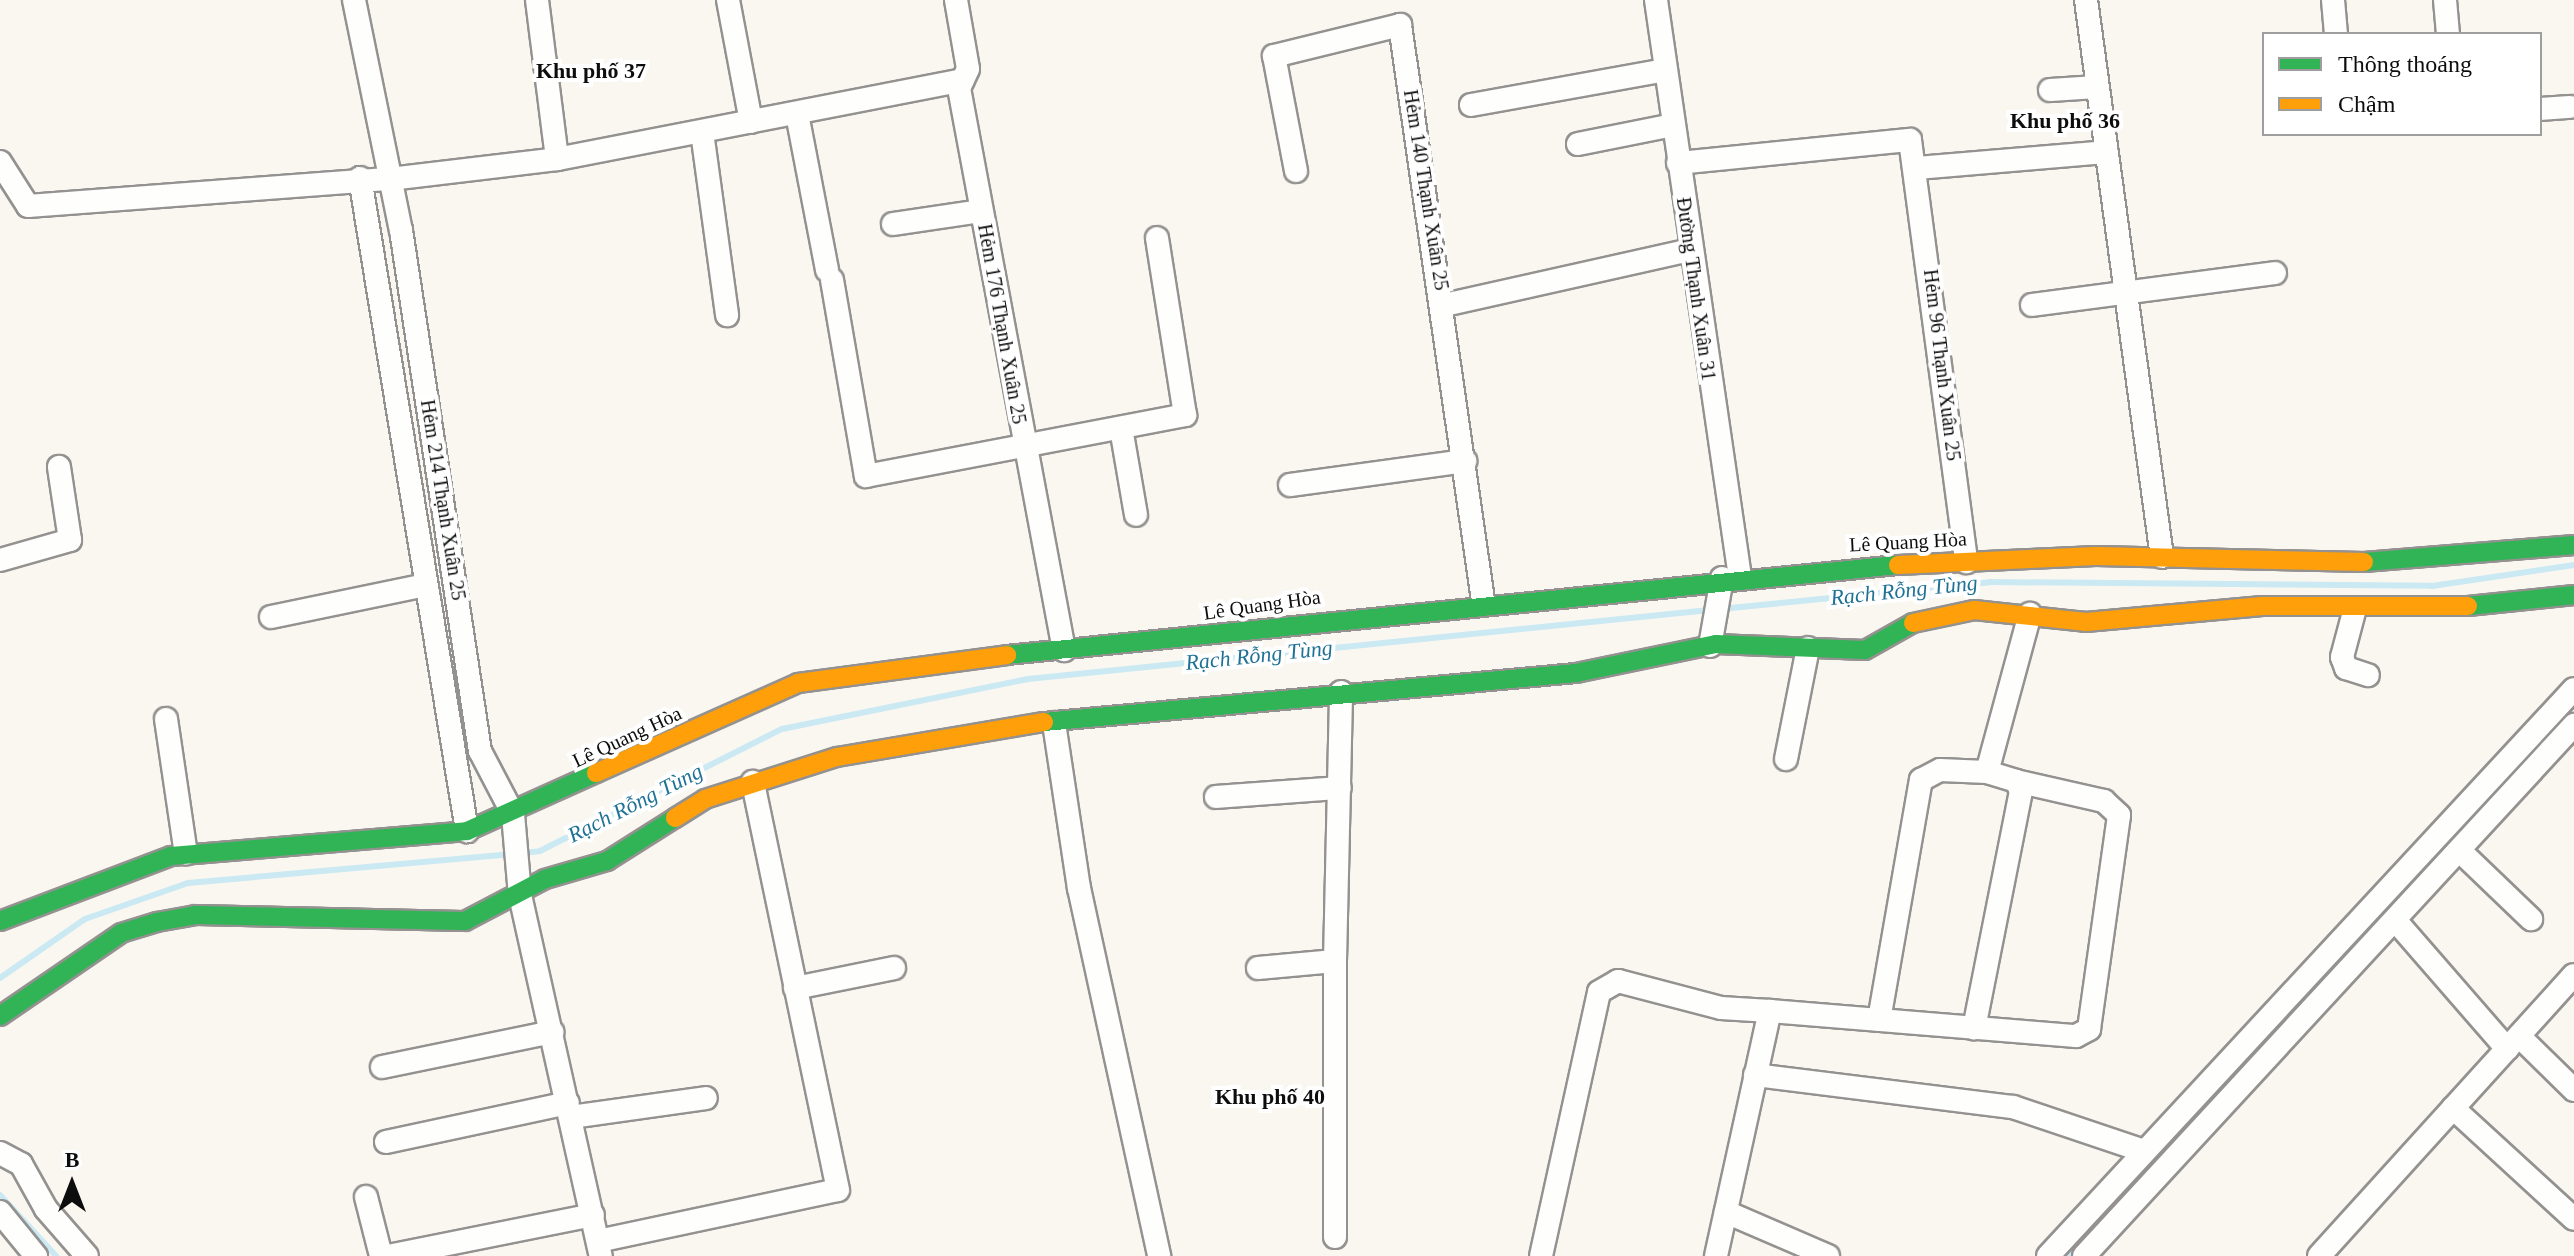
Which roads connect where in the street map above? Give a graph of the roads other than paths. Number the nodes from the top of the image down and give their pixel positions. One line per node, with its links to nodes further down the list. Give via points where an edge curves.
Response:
1 (354, 0): 30 (street, Hẻm 214 Thạnh Xuân 25)
2 (537, 0): 24 (street)
3 (728, 0): 19 (street)
4 (956, 0): 12 (street, Hẻm 176 Thạnh Xuân 25, via 968,69)
5 (1656, 0): 11 (street, Đường Thạnh Xuân 31)
6 (2086, 0): 13 (street)
7 (2333, 0): 9 (street)
8 (2445, 0): 10 (street)
9 (2336, 32)
10 (2448, 32)
11 (1665, 70): 15 (street); 20 (street, Đường Thạnh Xuân 31)
12 (962, 80): 18 (street); 31 (street, Hẻm 176 Thạnh Xuân 25)
13 (2097, 87): 14 (street); 23 (street)
14 (2050, 90)
15 (1471, 105)
16 (2570, 107): 17 (street)
17 (2542, 109)
18 (797, 114): 19 (street); 41 (street, via 866,476)
19 (751, 122): 21 (street)
20 (1673, 125): 22 (street); 26 (street, Đường Thạnh Xuân 31)
21 (702, 132): 24 (street); 39 (street)
22 (1578, 144)
23 (2106, 152): 27 (street); 36 (street)
24 (557, 159): 30 (street)
25 (0, 162): 29 (street, via 28,206)
26 (1678, 163): 27 (street, via 1910,140); 34 (street, Đường Thạnh Xuân 31)
27 (1916, 168): 49 (street, Hẻm 96 Thạnh Xuân 25)
28 (1296, 171): 37 (street, Hẻm 140 Thạnh Xuân 25, via 1274,56 1400,25)
29 (360, 178): 30 (street); 51 (street)
30 (390, 179): 72 (street, Hẻm 214 Thạnh Xuân 25, via 480,751)
31 (981, 211): 32 (street); 41 (street, Hẻm 176 Thạnh Xuân 25)
32 (893, 224)
33 (1157, 238): 40 (street, via 1185,415)
34 (1690, 250): 37 (street); 50 (street, Đường Thạnh Xuân 31)
35 (2275, 273): 36 (street)
36 (2126, 293): 38 (street); 47 (street)
37 (1444, 305): 42 (street, Hẻm 140 Thạnh Xuân 25)
38 (2032, 305)
39 (727, 315)
40 (1121, 428): 41 (street); 45 (street)
41 (1024, 446): 59 (street, Hẻm 176 Thạnh Xuân 25)
42 (1465, 461): 44 (street); 53 (street, Hẻm 140 Thạnh Xuân 25)
43 (59, 467): 48 (street, via 70,540)
44 (1290, 485)
45 (1136, 515)
46 (2574, 545): 47 (street, Lê Quang Hòa, via 2407,563)
47 (2162, 557): 49 (street, Lê Quang Hòa)
48 (0, 560)
49 (1966, 562): 50 (street, Lê Quang Hòa)
50 (1727, 583): 53 (street, Lê Quang Hòa); 57 (street, Đường Thạnh Xuân 31)
51 (426, 585): 55 (street); 73 (street)
52 (2574, 595): 56 (street)
53 (1483, 600): 59 (street, Lê Quang Hòa)
54 (2030, 614): 56 (street, via 2086,622 2262,606); 58 (street, via 1926,616 1865,650); 67 (street)
55 (271, 617)
56 (2352, 619): 60 (street, via 2342,657 2346,668)
57 (1711, 639): 58 (street); 62 (street, via 1576,673)
58 (1808, 648): 66 (street)
59 (1064, 650): 72 (street, Lê Quang Hòa, via 814,679)
60 (2368, 675)
61 (2574, 689): 98 (street)
62 (1341, 692): 64 (street); 70 (street)
63 (166, 719): 75 (street)
64 (1054, 723): 69 (street, via 953,734); 111 (street, via 1079,888)
65 (2574, 725): 74 (street)
66 (1786, 759)
67 (1987, 772): 68 (street); 87 (street, via 1940,770 1921,780)
68 (2016, 781): 88 (street, via 2021,791); 88 (street, via 2104,801 2119,815 2094,1015 2076,1036)
69 (753, 782): 76 (street, via 705,799 607,861); 84 (street)
70 (1340, 788): 71 (street); 80 (street)
71 (1216, 797)
72 (509, 821): 73 (street, Lê Quang Hòa); 76 (street)
73 (467, 831): 75 (street, Lê Quang Hòa)
74 (2459, 850): 77 (street); 78 (street)
75 (186, 854): 79 (street, Lê Quang Hòa)
76 (519, 890): 86 (street, via 465,921 428,925 195,915 157,922 121,933); 89 (street)
77 (2531, 919)
78 (2395, 920): 90 (street); 116 (street)
79 (0, 921)
80 (1335, 961): 82 (street); 105 (street)
81 (894, 968): 84 (street)
82 (1258, 968)
83 (2574, 975): 90 (street)
84 (795, 988): 106 (street, via 838,1190)
85 (1770, 1011): 87 (street); 92 (street); 112 (street, via 1721,1008 1618,981 1599,992)
86 (0, 1016)
87 (1879, 1020): 88 (street)
88 (1974, 1028)
89 (552, 1032): 91 (street); 96 (street)
90 (2513, 1043): 93 (street); 95 (street)
91 (382, 1067)
92 (1755, 1075): 98 (street, via 2013,1107); 102 (street)
93 (2574, 1090)
94 (706, 1098): 96 (street)
95 (2453, 1108): 104 (street); 117 (street)
96 (570, 1110): 97 (street); 103 (street)
97 (386, 1142)
98 (2144, 1151): 115 (street)
99 (0, 1153): 108 (street, via 21,1164 46,1209)
100 (366, 1197): 109 (street)
101 (0, 1212): 107 (street)
102 (1726, 1212): 113 (street); 114 (street)
103 (593, 1215): 106 (street); 110 (street)
104 (2574, 1219)
105 (1335, 1237)
106 (599, 1248)
107 (36, 1256)
108 (87, 1256)
109 (381, 1256)
110 (388, 1256)
111 (1159, 1256)
112 (1541, 1256)
113 (1716, 1256)
114 (1828, 1256)
115 (2048, 1256)
116 (2084, 1256)
117 (2319, 1256)

